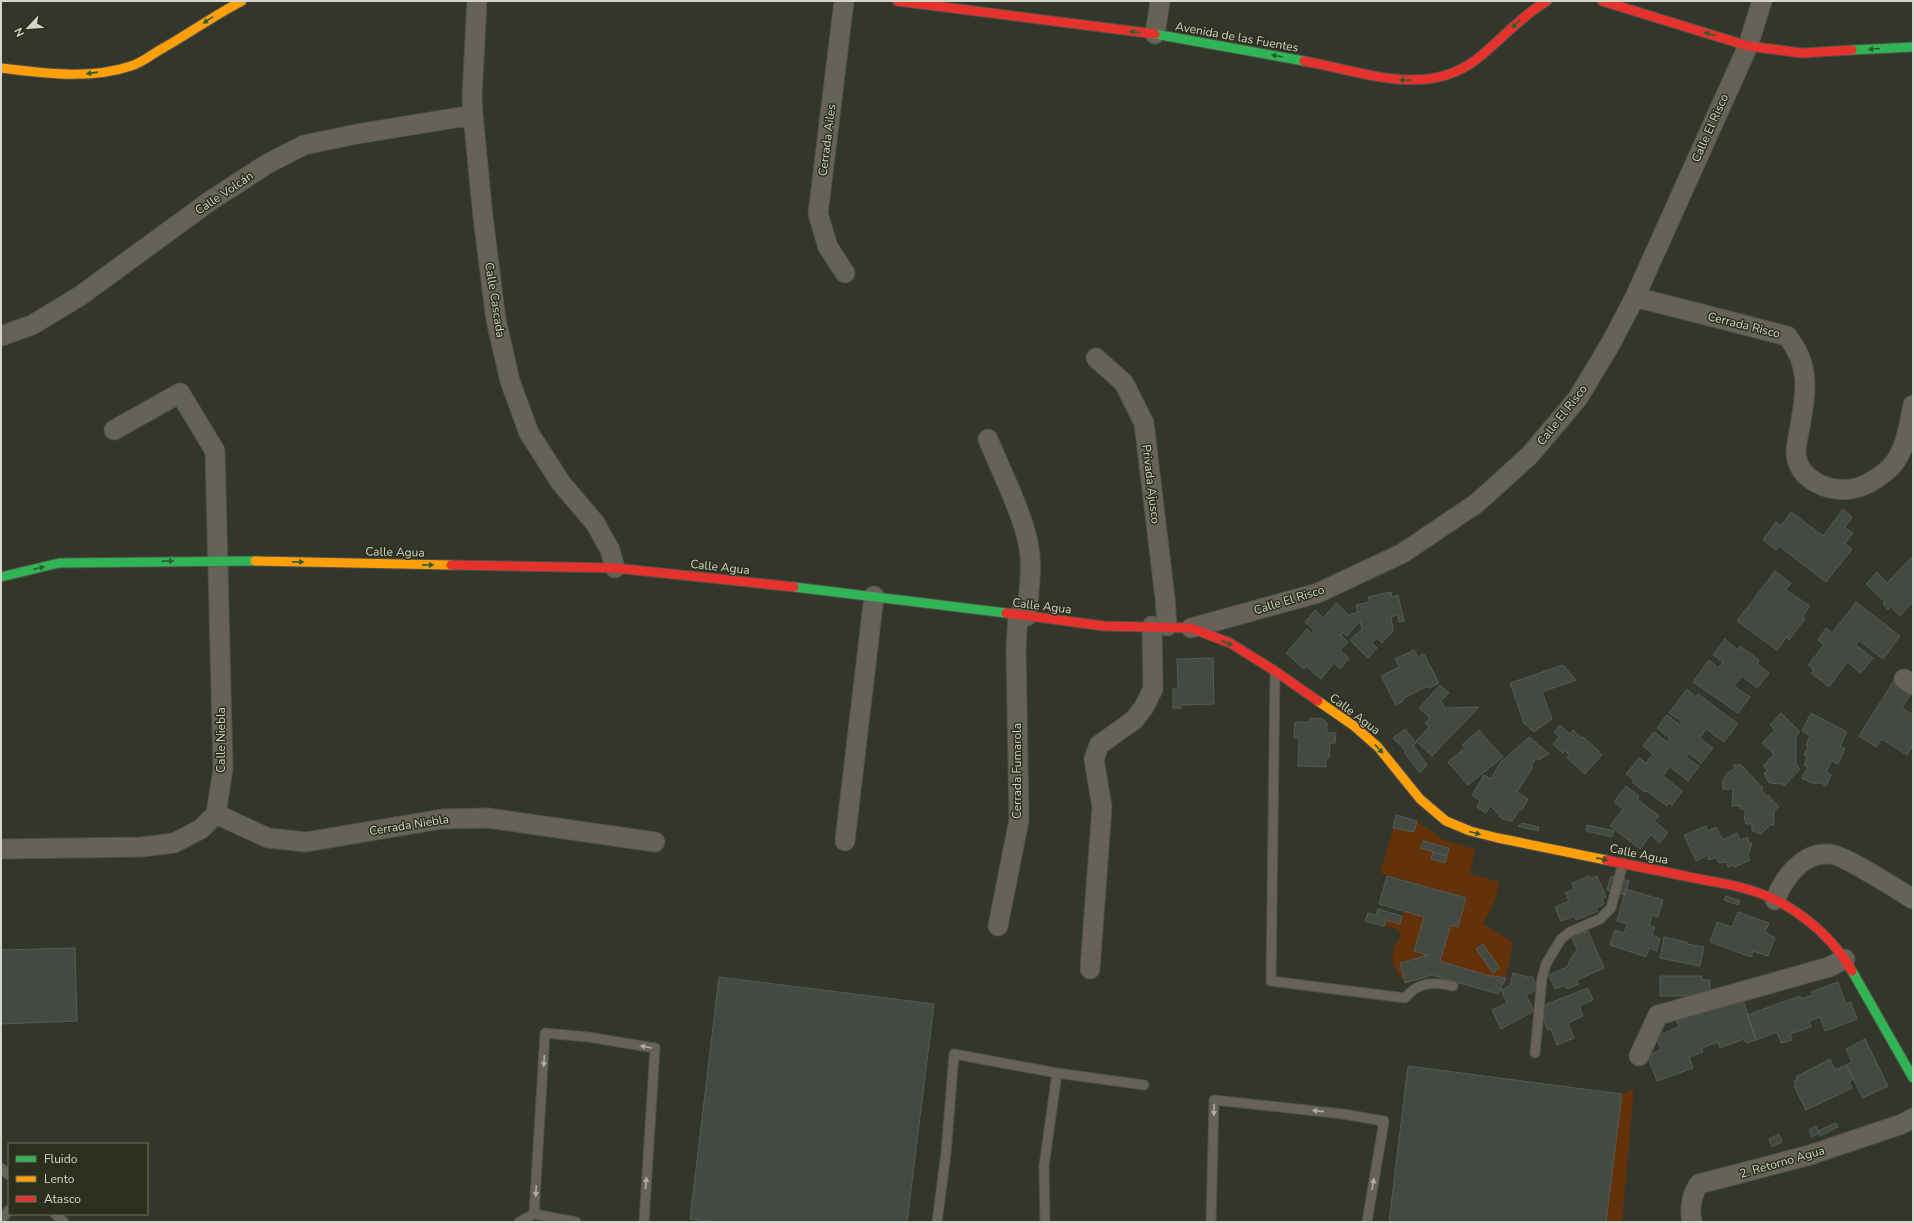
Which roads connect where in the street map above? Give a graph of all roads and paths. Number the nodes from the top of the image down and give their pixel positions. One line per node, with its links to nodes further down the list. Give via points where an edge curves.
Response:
1 (242, 1): 13 (street, one-way to 13, via 132,66 90,74 59,75)
2 (477, 1): 14 (street, Calle Cascada)
3 (844, 1): 15 (street, Cerrada Ailes, via 818,214 828,247)
4 (897, 1): 9 (street, Avenida de las Fuentes)
5 (1160, 1): 10 (street)
6 (1547, 1): 10 (street, Avenida de las Fuentes, one-way to 10, via 1534,7 1474,62 1449,75 1423,80 1395,80 1346,68)
7 (1602, 1): 11 (street, one-way to 7)
8 (1762, 1): 11 (street, Calle El Risco)
9 (969, 6): 10 (street, Avenida de las Fuentes, one-way to 9)
10 (1155, 34)
11 (1748, 46): 12 (street, one-way to 11, via 1804,53); 16 (street, Calle El Risco)
12 (1913, 47)
13 (1, 68)
14 (473, 115): 17 (street, Calle Volcán, via 304,145 267,164 210,201 80,296 32,325); 23 (street, Calle Cascada, via 495,312 510,381 529,433 561,483 595,523 610,550)
15 (845, 273)
16 (1635, 297): 19 (street, Cerrada Risco, via 1787,336 1797,349 1804,370 1805,393 1796,455 1803,471 1813,482 1831,488 1852,489 1872,482 1890,468 1903,449); 28 (street, Calle El Risco, via 1578,398 1530,455 1477,503 1402,553 1318,593)
17 (1, 336)
18 (1096, 358): 27 (street, Privada Ajusco, via 1124,383 1144,423 1165,598)
19 (1913, 405)
20 (114, 430): 22 (street, Calle Niebla, via 180,393 215,451)
21 (988, 439): 26 (street, Cerrada Fumarola, via 1021,518 1029,547 1031,565)
22 (217, 560): 23 (street, Calle Agua, one-way to 23); 24 (street, Calle Agua, one-way to 22, via 59,563); 30 (street, Calle Niebla, via 223,769)
23 (615, 568): 25 (street, Calle Agua)
24 (1, 578)
25 (874, 596): 26 (street, Calle Agua); 31 (street)
26 (1022, 615): 27 (street, Calle Agua, via 1104,626); 37 (street, Cerrada Fumarola, via 1016,648 1019,820)
27 (1160, 626): 28 (street, Calle Agua); 39 (street, Privada Ajusco, via 1153,689 1134,720 1099,745 1094,759 1102,807)
28 (1191, 628): 29 (street, Calle Agua, one-way to 29, via 1230,643)
29 (1275, 671): 34 (street, Calle Agua, one-way to 34, via 1354,726 1378,747 1420,799 1446,820 1470,831 1498,838); 40 (lane, via 1271,981 1405,998 1415,987 1428,983)
30 (216, 814): 32 (street, Cerrada Niebla, via 268,838 306,842 442,819 488,818); 33 (street, via 201,829 174,843 140,847)
31 (845, 841)
32 (655, 842)
33 (1, 849)
34 (1624, 863): 36 (street, Calle Agua, via 1744,888); 41 (lane, via 1611,908 1600,919 1570,932 1561,939 1546,964 1542,978)
35 (1913, 899): 36 (street, via 1831,854 1816,855 1796,867 1781,886)
36 (1775, 900): 38 (street, Calle Agua, via 1821,932)
37 (998, 926)
38 (1845, 959): 42 (street, via 1829,967 1658,1015); 43 (street, Calle Agua)
39 (1090, 969)
40 (1453, 986)
41 (1535, 1052)
42 (1639, 1056)
43 (1911, 1070)
44 (1058, 1073): 45 (lane); 55 (lane, via 954,1054); 56 (lane, via 1044,1166)
45 (1144, 1085)
46 (1908, 1121): 59 (street, 2. Retorno Agua, via 1810,1155 1699,1184 1690,1207)
47 (8, 1211): 50 (lane)
48 (534, 1214): 52 (lane); 53 (lane); 54 (lane, one-way to 48, via 655,1048 545,1033)
49 (56, 1215): 51 (lane)
50 (2, 1220)
51 (64, 1222)
52 (519, 1222)
53 (576, 1222)
54 (644, 1222)
55 (937, 1222)
56 (1045, 1222)
57 (1211, 1222): 58 (lane, one-way to 57, via 1384,1121 1214,1100)
58 (1367, 1222)
59 (1692, 1222)

